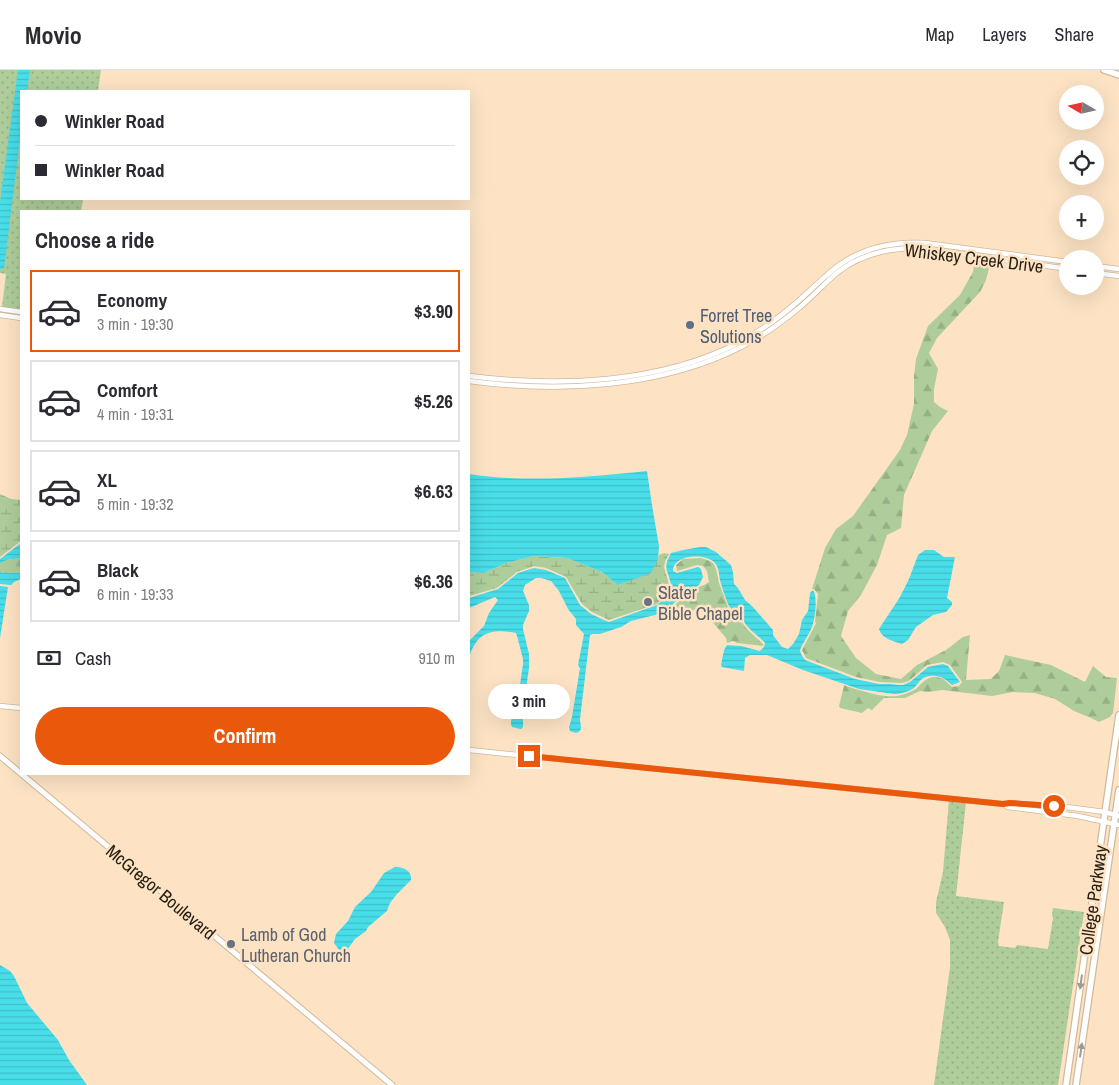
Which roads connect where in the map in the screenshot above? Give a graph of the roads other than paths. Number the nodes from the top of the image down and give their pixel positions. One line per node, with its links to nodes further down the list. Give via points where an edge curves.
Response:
1 (1104, 70): 2 (main road)
2 (1119, 76)
3 (1059, 261): 12 (street, Whiskey Creek Drive, via 925,243 883,246 842,263 761,330 690,363 652,372 586,380)
4 (1104, 267): 6 (street)
5 (1059, 268): 13 (street, Whiskey Creek Drive, via 928,249 887,250 844,268 800,307 759,337 732,352 684,370 579,386 514,386)
6 (1119, 269)
7 (1104, 274): 8 (street)
8 (1119, 276)
9 (0, 312): 10 (street); 11 (street)
10 (20, 312)
11 (20, 318)
12 (470, 376)
13 (470, 381)
14 (0, 706): 15 (street)
15 (20, 708)
16 (1119, 715): 23 (main road, College Parkway)
17 (470, 750): 22 (street)
18 (0, 756): 19 (main road, McGregor Boulevard)
19 (20, 773)
20 (23, 775): 29 (main road, McGregor Boulevard)
21 (1119, 790): 24 (main road, College Parkway)
22 (1003, 804): 23 (street); 25 (street)
23 (1105, 812): 24 (street); 25 (main road, College Parkway)
24 (1117, 815): 26 (main road, College Parkway)
25 (1104, 821): 26 (street); 27 (main road, College Parkway)
26 (1116, 824): 28 (main road, College Parkway)
27 (1092, 902): 28 (main road); 30 (main road, College Parkway, one-way to 30)
28 (1103, 903): 31 (main road, College Parkway, one-way to 28)
29 (392, 1085)
30 (1066, 1085)
31 (1076, 1085)

